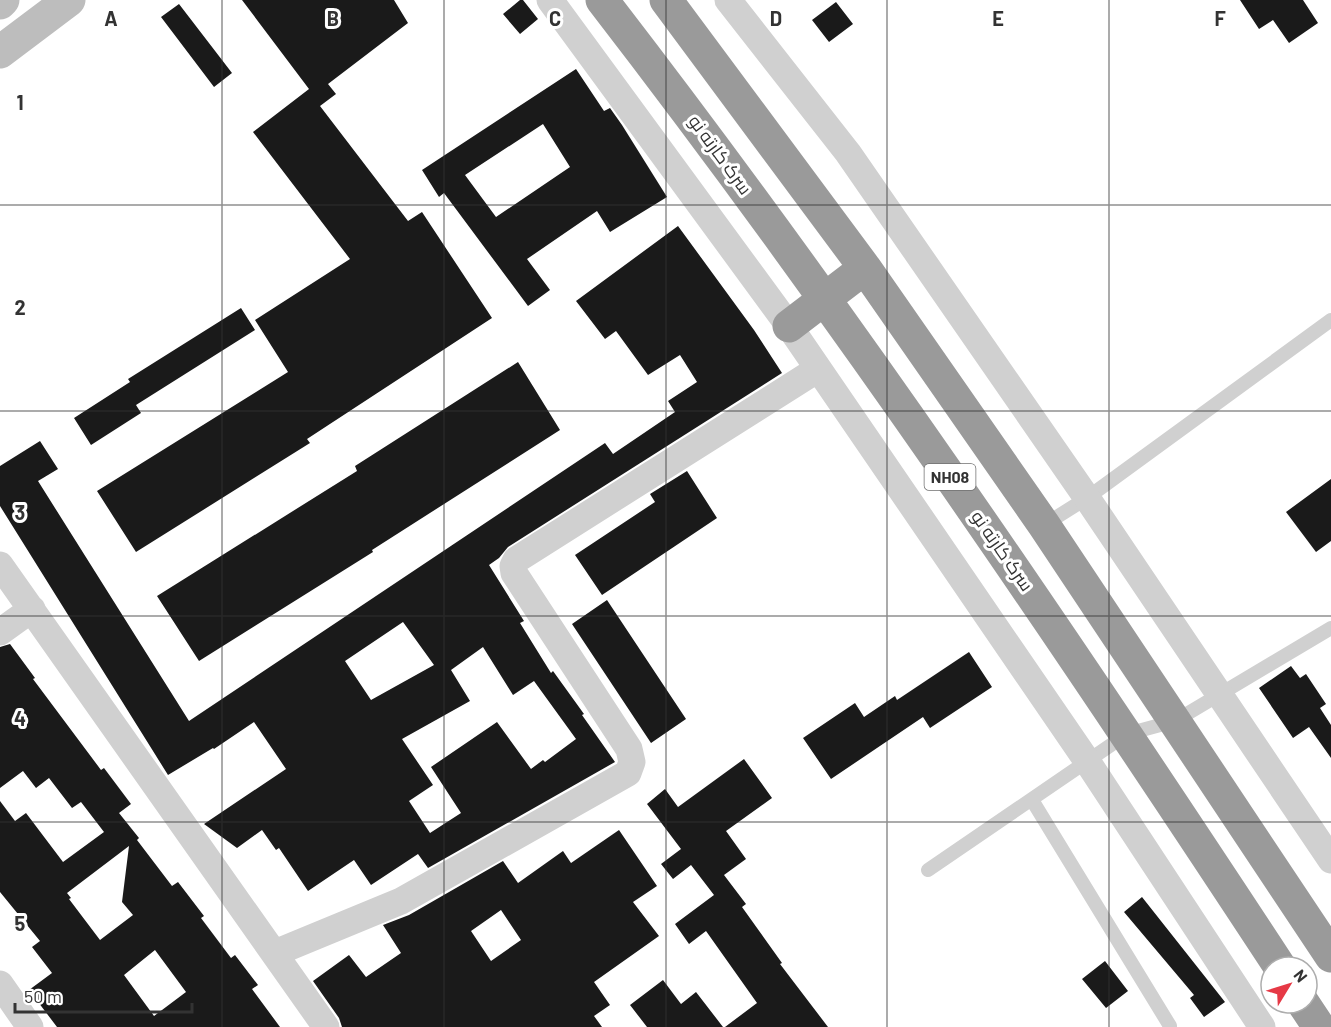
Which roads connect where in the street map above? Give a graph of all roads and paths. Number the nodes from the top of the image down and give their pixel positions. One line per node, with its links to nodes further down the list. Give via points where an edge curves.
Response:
1 (69, 0): 6 (main road)
2 (550, 0): 12 (street)
3 (602, 0): 8 (highway, سرک کارته نو / NH08)
4 (666, 0): 7 (highway, NH08)
5 (728, 0): 14 (street, via 849,153)
6 (0, 52)
7 (714, 64): 8 (highway); 9 (highway, NH08)
8 (674, 93): 10 (highway, سرک کارته نو / NH08)
9 (865, 268): 10 (highway); 15 (highway, NH08)
10 (826, 298): 12 (highway); 22 (highway, سرک کارته نو / NH08)
11 (1331, 320): 14 (lane)
12 (789, 326): 13 (street)
13 (818, 369): 23 (street); 27 (street, via 516,560 513,566 629,749 633,762 628,773 401,901)
14 (1086, 498): 15 (lane); 20 (street)
15 (1044, 525): 21 (highway, NH08)
16 (0, 565): 17 (street)
17 (32, 609): 19 (street); 27 (street)
18 (1331, 628): 20 (lane)
19 (0, 632)
20 (1221, 695): 21 (lane); 25 (street)
21 (1174, 721): 22 (lane); 29 (highway, NH08)
22 (1127, 734): 23 (lane); 28 (highway, سرک کارته نو / NH08)
23 (1087, 761): 24 (lane); 34 (street)
24 (1032, 800): 26 (lane); 31 (lane)
25 (1331, 860)
26 (928, 870)
27 (275, 953): 33 (street)
28 (1272, 955)
29 (1331, 956)
30 (0, 984): 32 (street)
31 (1170, 1026)
32 (30, 1027)
33 (326, 1027)
34 (1262, 1027)

